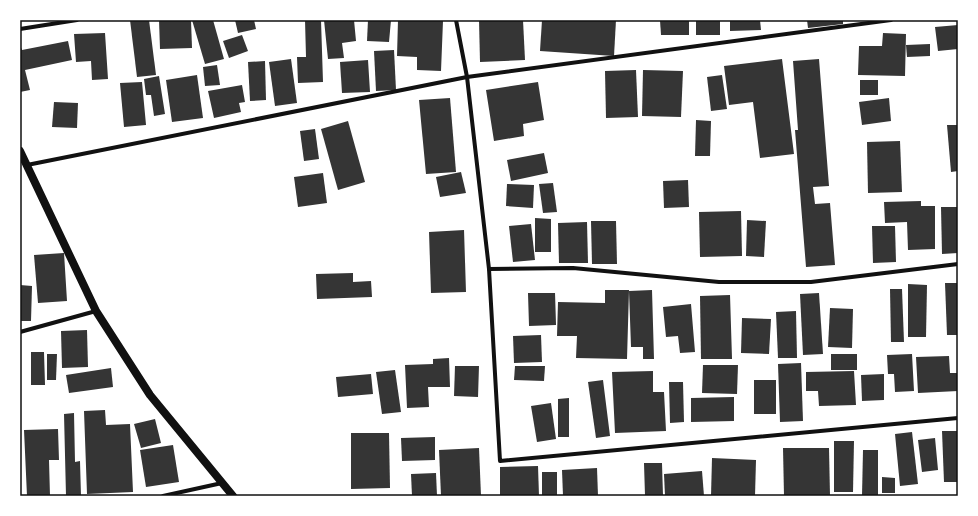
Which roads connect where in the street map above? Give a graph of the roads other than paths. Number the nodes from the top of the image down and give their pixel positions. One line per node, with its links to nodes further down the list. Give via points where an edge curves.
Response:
1 (77, 20): 4 (street)
2 (456, 20): 5 (street)
3 (891, 20): 5 (street)
4 (20, 29)
5 (467, 77): 7 (street); 9 (street)
6 (20, 151): 7 (main road)
7 (26, 166): 10 (main road)
8 (958, 264): 9 (street, via 811,282 719,282 573,268)
9 (489, 269): 12 (street, via 500,461)
10 (96, 311): 11 (street); 13 (main road, via 150,395)
11 (20, 332)
12 (958, 418)
13 (222, 483): 14 (street); 15 (main road)
14 (163, 496)
15 (233, 496)

